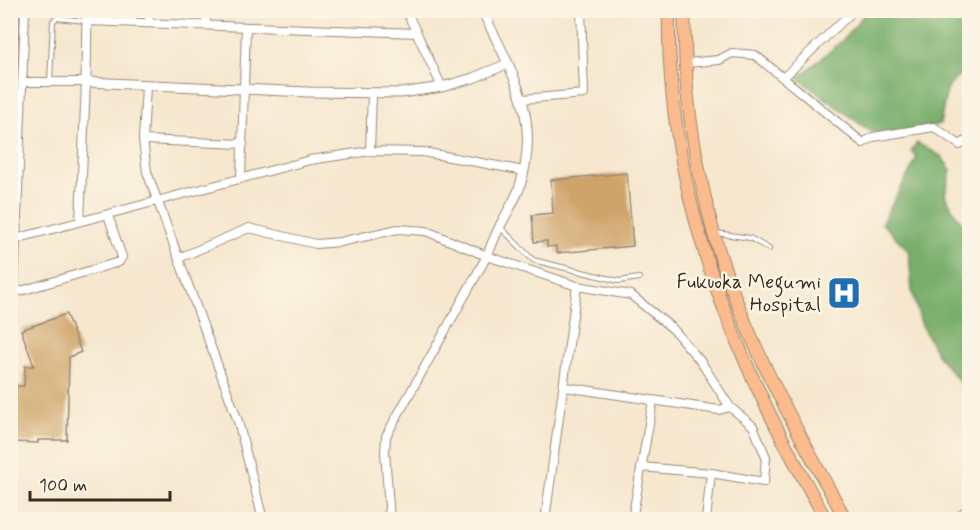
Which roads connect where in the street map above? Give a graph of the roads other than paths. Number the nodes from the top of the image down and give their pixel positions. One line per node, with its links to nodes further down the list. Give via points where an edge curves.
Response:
1 (25, 10): 19 (street)
2 (87, 10): 11 (street)
3 (149, 10): 12 (street)
4 (206, 10): 13 (street)
5 (406, 10): 15 (street)
6 (581, 10): 26 (street, via 584,94)
7 (669, 10): 55 (highway, via 677,143 705,258 764,402)
8 (684, 10): 16 (highway)
9 (854, 10): 18 (street)
10 (485, 12): 17 (street)
11 (87, 21): 12 (street); 20 (lane, via 53,21); 21 (street)
12 (149, 23): 13 (street)
13 (206, 26): 14 (street)
14 (246, 27): 15 (street); 24 (street)
15 (417, 33): 23 (street)
16 (686, 63): 18 (street, via 719,60 732,53 755,55); 37 (highway, via 694,141)
17 (507, 64): 23 (street); 26 (street)
18 (784, 77): 27 (street, via 863,143 873,137 934,127 960,145)
19 (22, 82): 20 (street); 38 (street)
20 (50, 82): 21 (street)
21 (86, 82): 22 (street); 35 (street)
22 (146, 86): 24 (street); 28 (street)
23 (442, 87): 25 (street)
24 (245, 89): 25 (street); 29 (street)
25 (372, 94): 30 (street)
26 (523, 99): 31 (street, via 528,144)
27 (969, 138)
28 (144, 140): 29 (street); 33 (street, via 147,172)
29 (243, 144): 32 (street)
30 (370, 151): 31 (street, via 423,152); 32 (street, via 310,160)
31 (524, 171): 36 (street)
32 (241, 179): 33 (street)
33 (158, 201): 34 (street); 41 (street)
34 (108, 215): 35 (street); 38 (street, via 122,257 119,262 14,293)
35 (80, 222): 38 (street)
36 (500, 227): 40 (street); 42 (lane, via 533,260 620,280)
37 (714, 232): 39 (lane, via 750,238); 56 (highway, via 748,329)
38 (15, 239)
39 (769, 249)
40 (487, 256): 41 (street, via 412,229 316,244 249,228); 43 (street); 51 (street, via 386,436)
41 (179, 258): 50 (street, via 238,421)
42 (639, 278)
43 (577, 286): 44 (street); 46 (street, via 631,295 643,303 694,353)
44 (565, 387): 45 (street); 52 (street)
45 (653, 401): 46 (street, via 719,410); 47 (street)
46 (730, 407): 48 (street, via 753,426 766,457 764,482)
47 (641, 467): 48 (street); 53 (street)
48 (711, 473): 54 (street)
49 (969, 504): 57 (lane)
50 (263, 519)
51 (390, 519)
52 (545, 519)
53 (632, 519)
54 (706, 519)
55 (826, 519)
56 (846, 519)
57 (952, 519)

